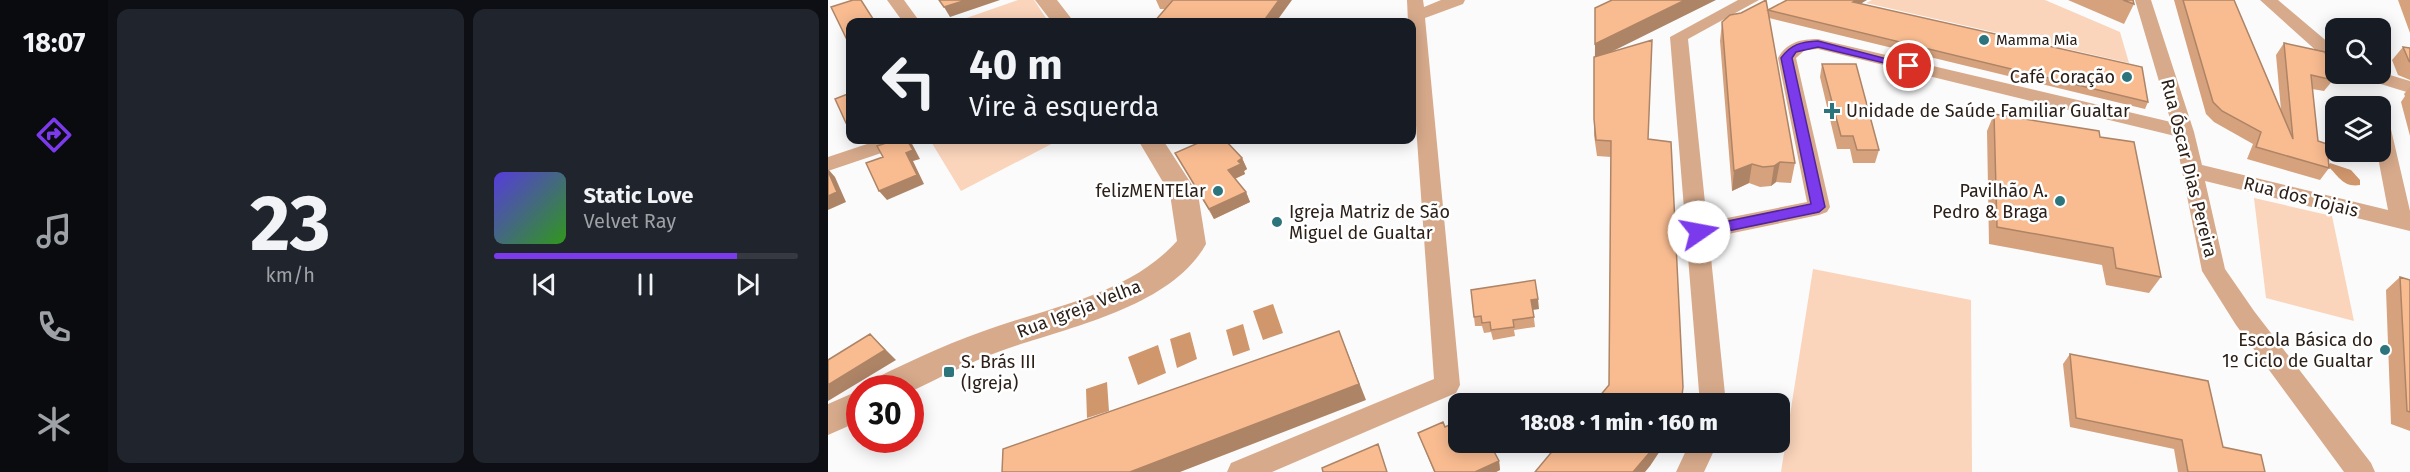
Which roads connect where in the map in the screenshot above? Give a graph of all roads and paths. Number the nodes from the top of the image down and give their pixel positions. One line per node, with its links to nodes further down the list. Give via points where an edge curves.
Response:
1 (895, 0): 8 (street)
2 (1046, 0): 9 (street)
3 (1457, 0): 7 (street)
4 (1751, 0): 20 (street, via 1679,37)
5 (2143, 0): 13 (street, Rua Óscar Dias Pereira)
6 (2268, 0): 10 (street)
7 (1416, 8): 26 (street, via 1447,386)
8 (908, 18)
9 (1060, 18)
10 (2325, 49)
11 (2391, 81): 12 (street)
12 (2410, 87)
13 (2184, 132): 18 (street, Rua Óscar Dias Pereira); 20 (street, via 1818,44 1804,45 1792,50 1787,58 1819,207)
14 (886, 144): 17 (street)
15 (1153, 144): 21 (street, Rua Igreja Velha, via 1184,194 1192,244 1183,257 1132,292 983,344)
16 (2391, 162): 19 (street)
17 (828, 164)
18 (2191, 170): 19 (street, Rua dos Tojais); 28 (street, Rua Óscar Dias Pereira, via 2214,271)
19 (2406, 222)
20 (1699, 232): 22 (street)
21 (915, 375)
22 (1712, 393)
23 (846, 411): 24 (street)
24 (828, 420)
25 (1699, 453): 27 (street)
26 (1241, 472)
27 (1690, 472)
28 (2361, 472)

